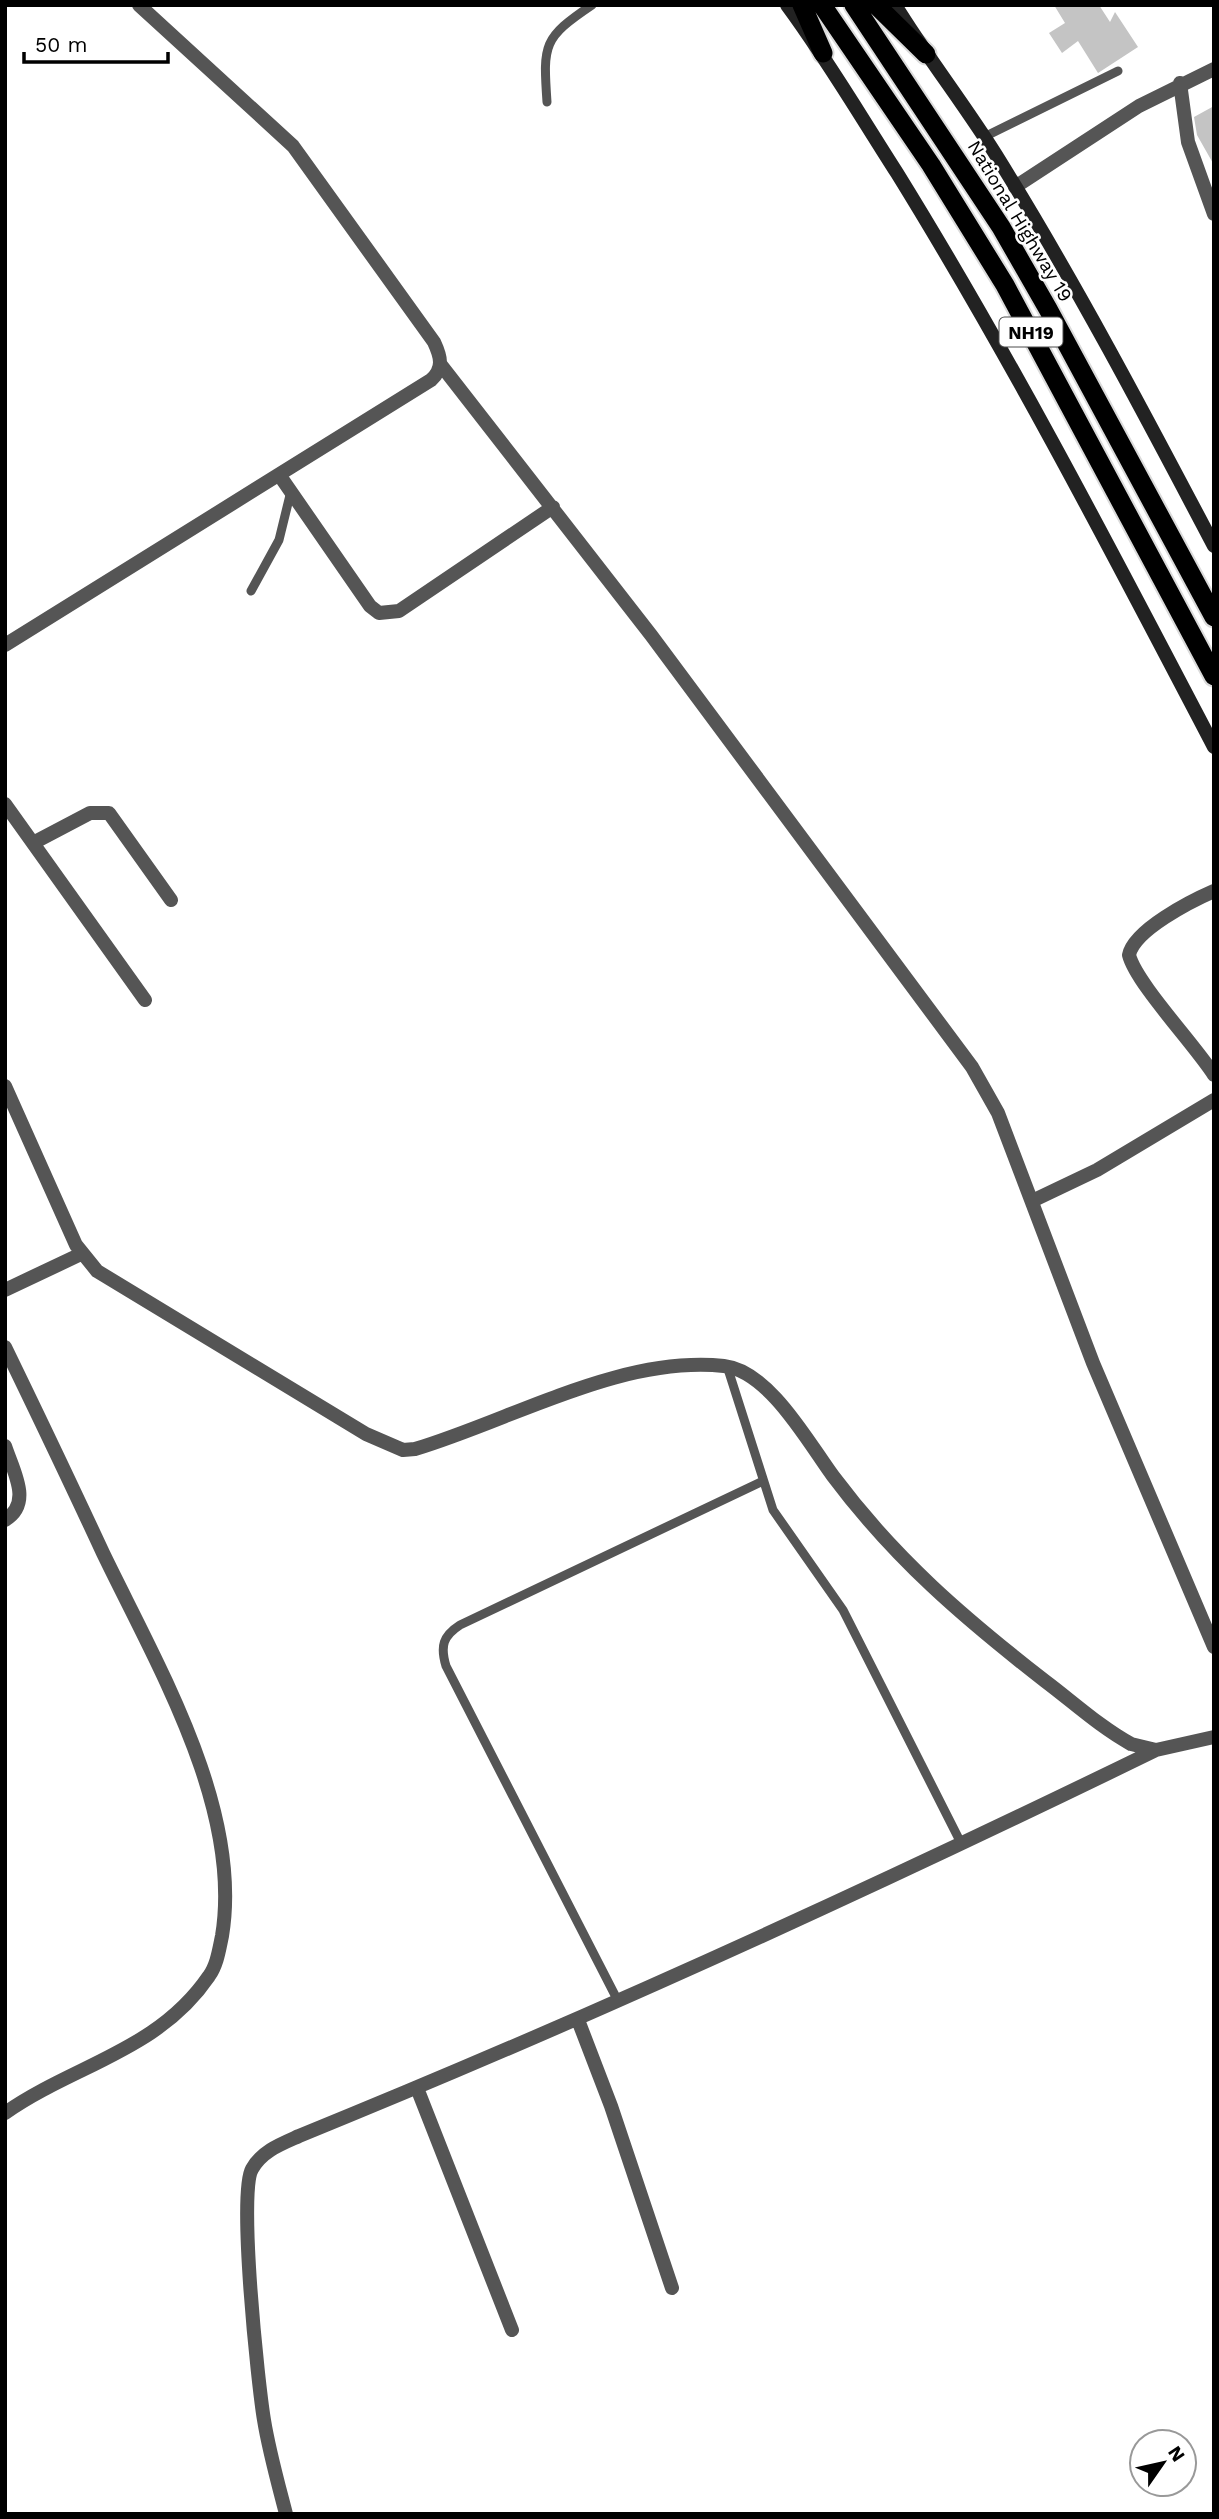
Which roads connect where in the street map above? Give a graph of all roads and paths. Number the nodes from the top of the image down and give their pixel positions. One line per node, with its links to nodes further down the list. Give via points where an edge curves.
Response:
1 (139, 5): 18 (street, via 293,146 434,342)
2 (592, 5): 14 (lane, via 558,29 548,42 544,61)
3 (788, 5): 9 (main road)
4 (802, 5): 9 (highway)
5 (822, 5): 26 (highway, NH19, via 931,165 1005,285)
6 (854, 5): 24 (highway, National Highway 19 / NH19, via 1001,227)
7 (876, 5): 10 (highway)
8 (895, 5): 10 (main road)
9 (823, 53): 27 (main road, via 965,286)
10 (926, 54): 15 (main road)
11 (1214, 69): 13 (street)
12 (1118, 71): 15 (lane)
13 (1180, 83): 16 (street); 17 (street, via 1188,142)
14 (547, 102)
15 (984, 137): 16 (main road)
16 (1015, 187): 22 (main road, via 1087,306)
17 (1214, 215)
18 (441, 365): 19 (street, via 431,380); 21 (street)
19 (280, 476): 20 (street); 25 (street)
20 (291, 491): 21 (street, via 370,606 389,614); 23 (lane, via 279,540)
21 (553, 507): 36 (street, via 972,1067 998,1113)
22 (1214, 546)
23 (251, 591)
24 (1214, 617)
25 (5, 645)
26 (1214, 676)
27 (1214, 747)
28 (5, 803): 29 (street)
29 (33, 843): 31 (street, via 90,813 109,813); 32 (street)
30 (1214, 891): 33 (street, via 1137,939 1129,955 1137,973)
31 (171, 900)
32 (145, 1000)
33 (1214, 1075)
34 (5, 1086): 37 (street)
35 (1214, 1100): 36 (street, via 1097,1170)
36 (1032, 1201): 44 (street, via 1093,1363)
37 (81, 1255): 38 (street); 40 (street, via 112,1281 316,1406 403,1450 429,1445 632,1371)
38 (5, 1290)
39 (5, 1347): 51 (street, via 175,1706 207,1790 225,1885 218,1955 211,1974 182,2011 143,2041)
40 (727, 1366): 42 (lane); 46 (street, via 754,1379 776,1398 864,1517 954,1609 1118,1737)
41 (5, 1446): 43 (street, via 22,1499)
42 (763, 1481): 47 (lane, via 785,1531 843,1609); 48 (lane, via 446,1634 442,1651 446,1665)
43 (5, 1520)
44 (1214, 1647)
45 (1214, 1737): 46 (street)
46 (1156, 1750): 47 (street)
47 (962, 1844): 48 (street)
48 (618, 2001): 49 (street)
49 (578, 2020): 50 (street); 52 (street)
50 (417, 2088): 53 (street); 54 (street, via 272,2148 251,2171 248,2252 264,2420)
51 (5, 2113)
52 (672, 2288)
53 (512, 2330)
54 (286, 2514)

